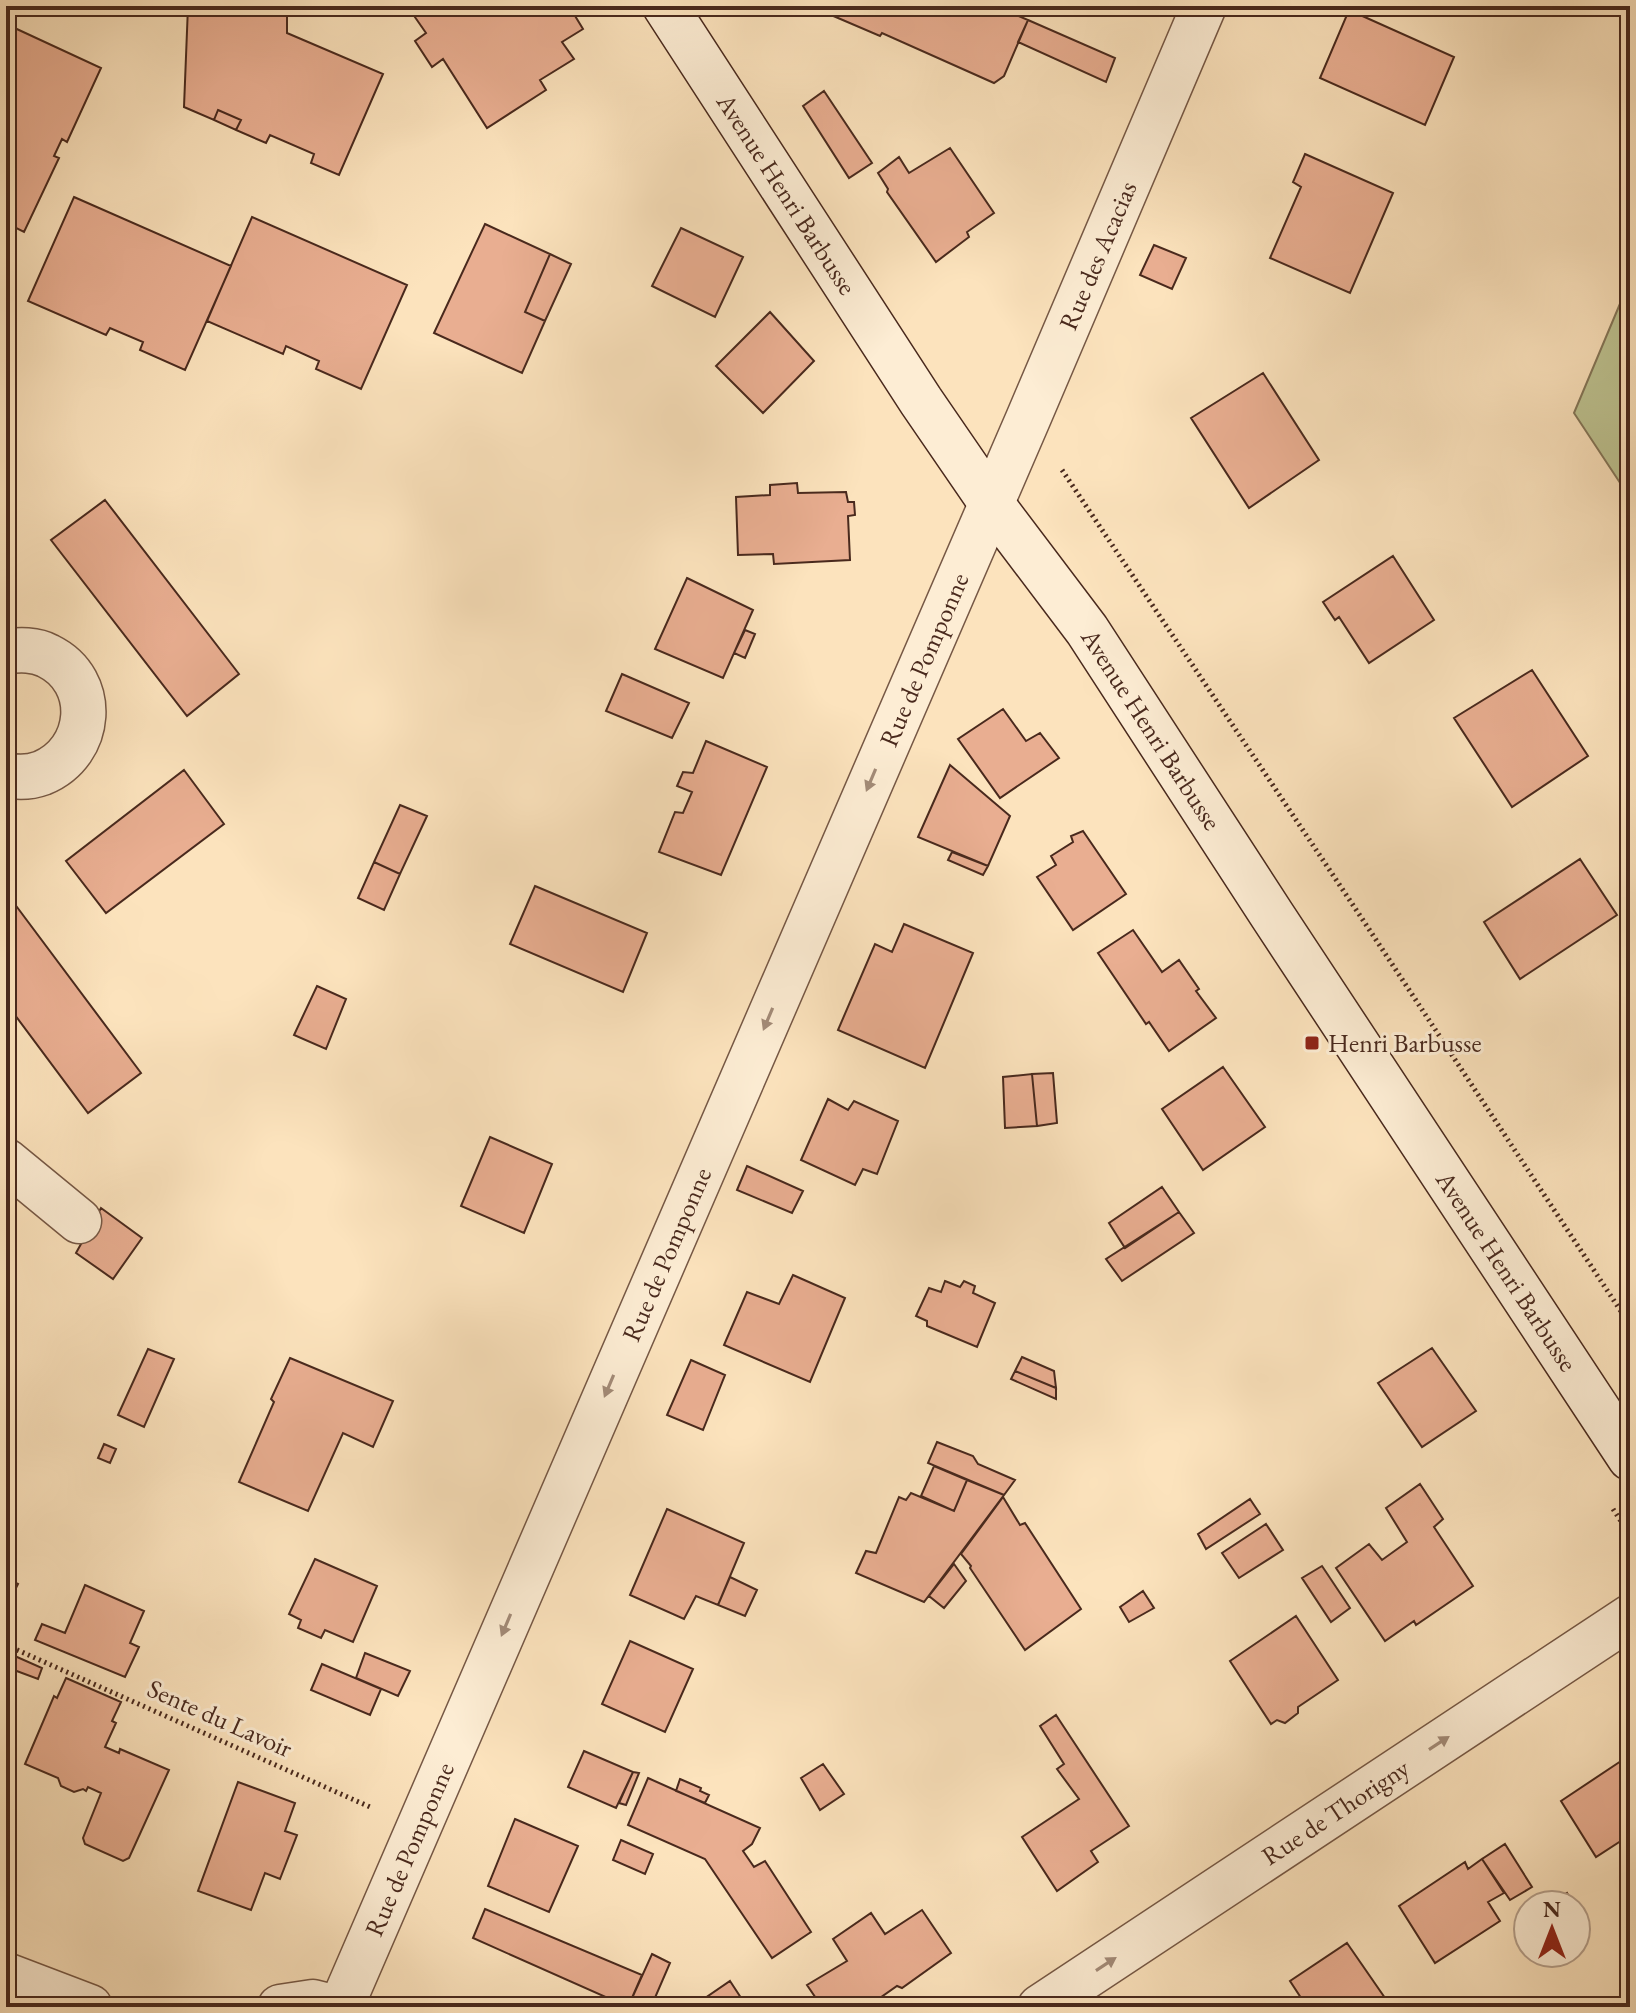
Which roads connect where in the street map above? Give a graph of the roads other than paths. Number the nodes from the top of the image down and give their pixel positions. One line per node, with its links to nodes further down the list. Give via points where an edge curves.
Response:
1 (665, 6): 3 (street, Avenue Henri Barbusse)
2 (1204, 6): 3 (street, Rue des Acacias)
3 (991, 503): 8 (street, Avenue Henri Barbusse, via 1087,630); 14 (street, Rue de Pomponne, one-way to 14)
4 (6, 651): 5 (street, via 47,655 66,668 84,708 82,731 57,767 36,775)
5 (6, 775)
6 (6, 1161): 7 (street)
7 (79, 1221)
8 (1630, 1458)
9 (1630, 1617): 15 (street, Rue de Thorigny, one-way to 9)
10 (6, 1975): 11 (street)
11 (90, 2007)
12 (280, 2007): 13 (street, via 313,2002)
13 (333, 2007)
14 (341, 2007)
15 (1040, 2007)

